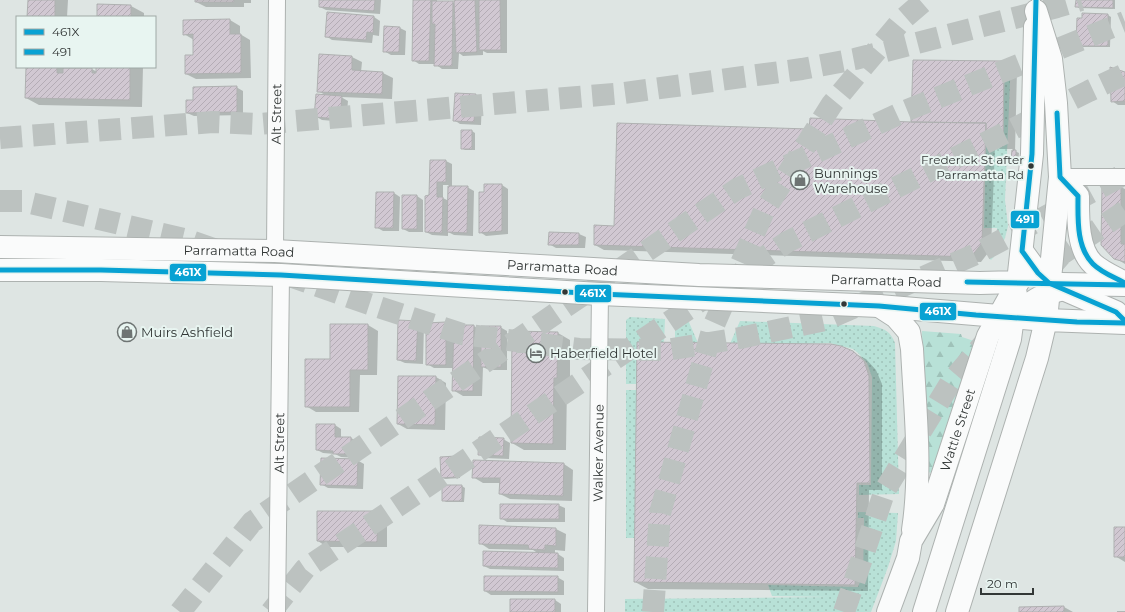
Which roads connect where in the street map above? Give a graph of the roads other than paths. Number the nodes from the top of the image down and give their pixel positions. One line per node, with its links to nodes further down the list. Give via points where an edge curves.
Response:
1 (276, 0): 6 (street, Alt Street)
2 (1036, 6): 3 (main road, via 1051,59); 7 (main road, via 1032,154)
3 (1060, 177): 4 (street); 11 (main road, via 1078,196 1078,224 1088,258); 12 (main road)
4 (1125, 177)
5 (0, 247): 6 (main road, Parramatta Road)
6 (275, 251): 10 (main road, Parramatta Road, via 699,275)
7 (1022, 251): 10 (main road); 12 (main road)
8 (0, 270): 9 (main road, Parramatta Road)
9 (280, 275): 13 (main road, Parramatta Road); 19 (street, Alt Street)
10 (1018, 282): 12 (main road, Parramatta Road); 15 (main road, Wattle Street)
11 (1125, 284): 12 (main road, Parramatta Road)
12 (1053, 289): 15 (main road, Wattle Street); 16 (main road); 17 (main road, via 1116,312)
13 (600, 294): 14 (main road, Parramatta Road); 20 (street, Walker Avenue)
14 (879, 306): 15 (main road, Parramatta Road); 18 (main road, via 896,317 909,332 912,349 918,472)
15 (1006, 316): 16 (main road, Parramatta Road); 18 (main road, Wattle Street, via 988,336 933,504); 22 (main road, Wattle Street, via 1010,339)
16 (1046, 320): 17 (main road, Parramatta Road); 23 (main road, via 1037,358)
17 (1125, 322)
18 (912, 541): 21 (main road, Wattle Street)
19 (277, 612)
20 (596, 612)
21 (888, 612)
22 (924, 612)
23 (957, 612)

